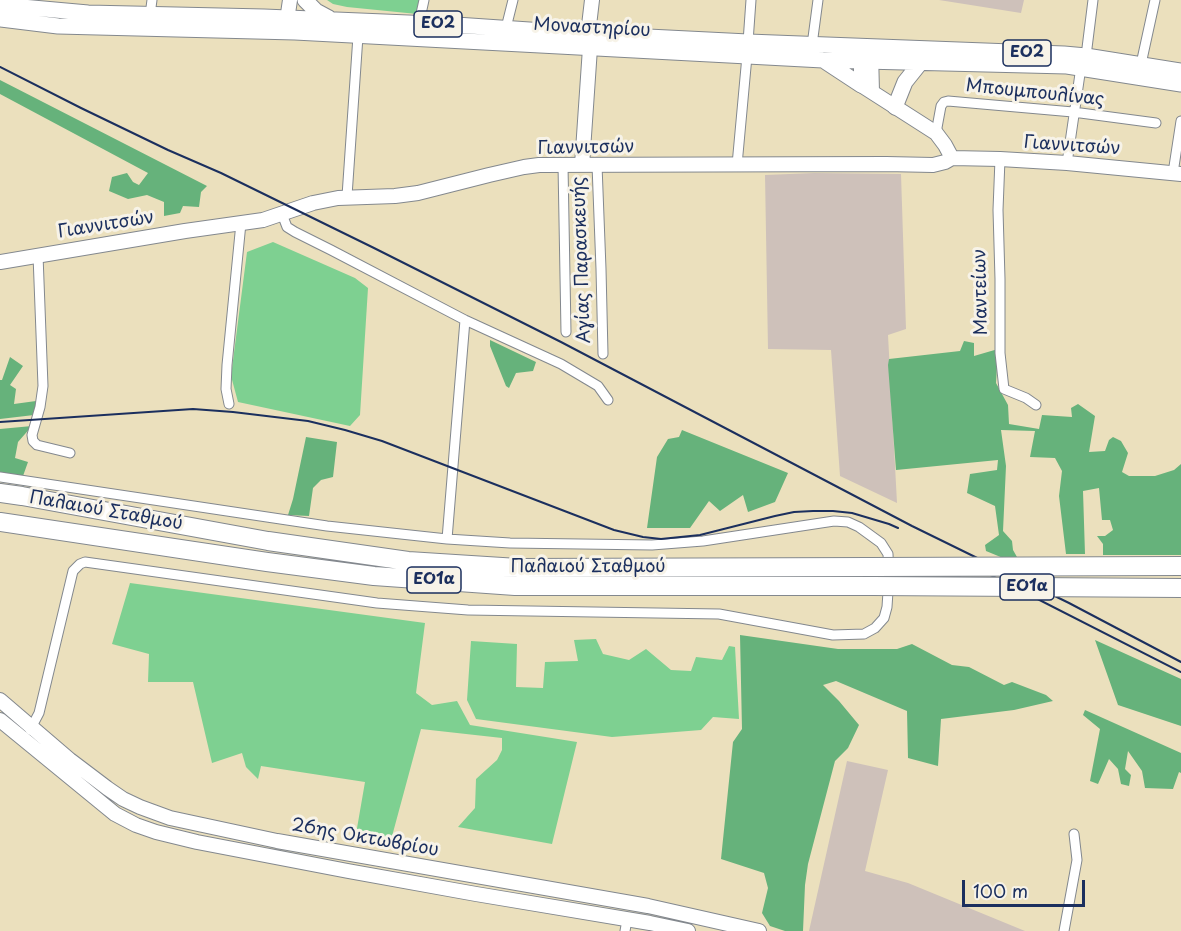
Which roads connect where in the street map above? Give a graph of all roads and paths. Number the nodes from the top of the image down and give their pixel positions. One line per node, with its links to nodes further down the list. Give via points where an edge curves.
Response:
1 (290, 0): 16 (main road)
2 (299, 0): 16 (main road)
3 (305, 0): 14 (main road, via 317,12)
4 (424, 0): 15 (street)
5 (513, 0): 17 (street)
6 (592, 0): 19 (main road, Αγίας Παρασκευής)
7 (751, 0): 21 (street)
8 (818, 0): 20 (street)
9 (1093, 0): 25 (street)
10 (1155, 0): 26 (street)
11 (0, 5): 12 (main road, Μοναστηρίου / ΕΟ2, via 57,11)
12 (151, 7): 16 (main road, Μοναστηρίου / ΕΟ2)
13 (0, 19): 16 (main road, Μοναστηρίου / ΕΟ2, via 58,26)
14 (337, 20): 15 (main road, Μοναστηρίου / ΕΟ2); 16 (main road, Μοναστηρίου / ΕΟ2)
15 (418, 23): 17 (main road, Μοναστηρίου / ΕΟ2)
16 (291, 25): 18 (main road, Μοναστηρίου / ΕΟ2)
17 (506, 28): 19 (main road, Μοναστηρίου / ΕΟ2)
18 (358, 36): 19 (main road, Μοναστηρίου / ΕΟ2); 42 (street)
19 (589, 41): 21 (main road, Μοναστηρίου / ΕΟ2); 39 (main road, Αγίας Παρασκευής)
20 (812, 45): 21 (main road, Μοναστηρίου / ΕΟ2); 22 (main road, Μοναστηρίου / ΕΟ2)
21 (747, 49): 23 (main road, Μοναστηρίου / ΕΟ2); 40 (street)
22 (866, 54): 23 (main road, Μοναστηρίου / ΕΟ2); 24 (main road, Μοναστηρίου / ΕΟ2); 25 (main road, Μοναστηρίου / ΕΟ2); 29 (main road)
23 (823, 60): 29 (main road)
24 (921, 62): 25 (main road, Μοναστηρίου / ΕΟ2); 30 (main road, via 905,82)
25 (1083, 62): 26 (main road, Μοναστηρίου / ΕΟ2); 28 (main road, Μοναστηρίου / ΕΟ2); 31 (street)
26 (1141, 64): 27 (main road, Μοναστηρίου / ΕΟ2)
27 (1181, 70)
28 (1181, 84)
29 (867, 88): 30 (main road)
30 (895, 107): 34 (main road)
31 (1073, 112): 33 (street, Μπουμπουλίνας); 34 (street, Μπουμπουλίνας, via 946,101 941,106); 37 (street)
32 (1181, 121): 41 (street)
33 (1156, 123)
34 (936, 133): 35 (main road)
35 (952, 158): 36 (main road, Γιαννιτσών); 40 (main road, Γιαννιτσών, via 933,165)
36 (1000, 159): 37 (main road, Γιαννιτσών); 52 (street, Μαντείων, via 1000,353 1004,389)
37 (1067, 163): 41 (main road, Γιαννιτσών)
38 (563, 165): 39 (main road, Γιαννιτσών); 42 (main road, Γιαννιτσών, via 512,169 413,194); 48 (street)
39 (590, 165): 40 (main road, Γιαννιτσών); 49 (street, Αγίας Παρασκευής, via 601,269)
40 (737, 165)
41 (1177, 173)
42 (347, 196): 43 (main road, Γιαννιτσών)
43 (282, 214): 44 (main road, Γιαννιτσών); 47 (street, via 287,227 295,232)
44 (241, 223): 45 (main road, Γιαννιτσών); 51 (street, via 226,371)
45 (39, 255): 46 (main road, Γιαννιτσών); 53 (street, via 43,386 32,435 37,445)
46 (0, 262)
47 (465, 320): 50 (street, via 561,364 598,386); 57 (street)
48 (566, 333)
49 (603, 354)
50 (608, 400)
51 (229, 404)
52 (1036, 405)
53 (70, 453)
54 (0, 477): 57 (street, via 327,526)
55 (0, 493): 58 (highway, Παλαιού Σταθμού / ΕΟ1α, bridge, via 268,541 408,561 518,568)
56 (0, 522): 59 (highway, Παλαιού Σταθμού / ΕΟ1α, bridge, via 386,577 515,586)
57 (447, 539): 62 (street, via 652,545 848,522 869,532 888,554 887,607 884,618 870,631 833,635 719,614 468,610 377,603 85,562 73,571 39,713)
58 (1181, 566)
59 (1181, 588)
60 (0, 700): 62 (main road, 26ης Οκτωβρίου)
61 (0, 720): 63 (main road, 26ης Οκτωβρίου)
62 (32, 727): 63 (street); 65 (main road, 26ης Οκτωβρίου, via 123,799 170,818 277,841)
63 (23, 739): 66 (main road, 26ης Οκτωβρίου, via 115,814 156,832)
64 (1074, 834): 70 (street, via 1077,860)
65 (648, 906): 67 (street); 69 (main road, 26ης Οκτωβρίου)
66 (626, 926): 67 (main road, 26ης Οκτωβρίου)
67 (650, 927): 68 (main road, 26ης Οκτωβρίου)
68 (688, 931)
69 (759, 931)
70 (1064, 931)

